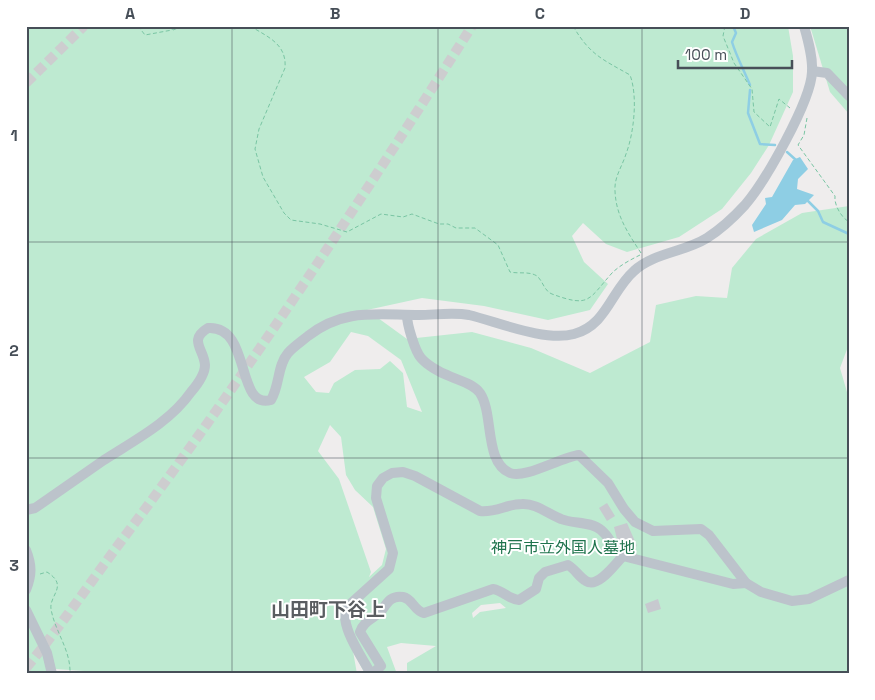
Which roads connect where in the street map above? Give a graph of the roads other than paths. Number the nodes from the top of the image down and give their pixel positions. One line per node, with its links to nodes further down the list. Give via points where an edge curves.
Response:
1 (804, 26): 2 (street)
2 (812, 71): 3 (street, via 827,73); 4 (street, via 803,107 746,203 707,238 634,270 606,312 583,331 554,335 466,314)
3 (849, 96)
4 (407, 315): 5 (street, via 346,316 319,328 287,354 281,364 276,392 271,400 264,402 251,393 234,344 222,331 208,328 198,337 205,364 203,374 178,408 35,508); 9 (street, via 407,324 420,358 480,392 487,410 495,456 501,468 511,474 522,474 579,455 608,484 635,522 653,531 701,529)
5 (26, 510)
6 (26, 550): 10 (street, via 32,576)
7 (623, 556): 9 (street, via 733,584); 13 (street, via 592,583 568,565 555,567 545,572 536,588 520,600 493,589 424,613 418,612 409,600 394,598 363,624 360,632 381,666); 13 (street, via 614,550 601,529 592,525 562,520 536,506 522,503 480,511 415,476 392,473 377,486 376,498 393,553 392,561 344,614 345,624)
8 (849, 580): 9 (street, via 809,600 792,601 761,592)
9 (746, 583)
10 (26, 590)
11 (26, 610): 12 (street, via 47,653)
12 (52, 674)
13 (372, 674)

